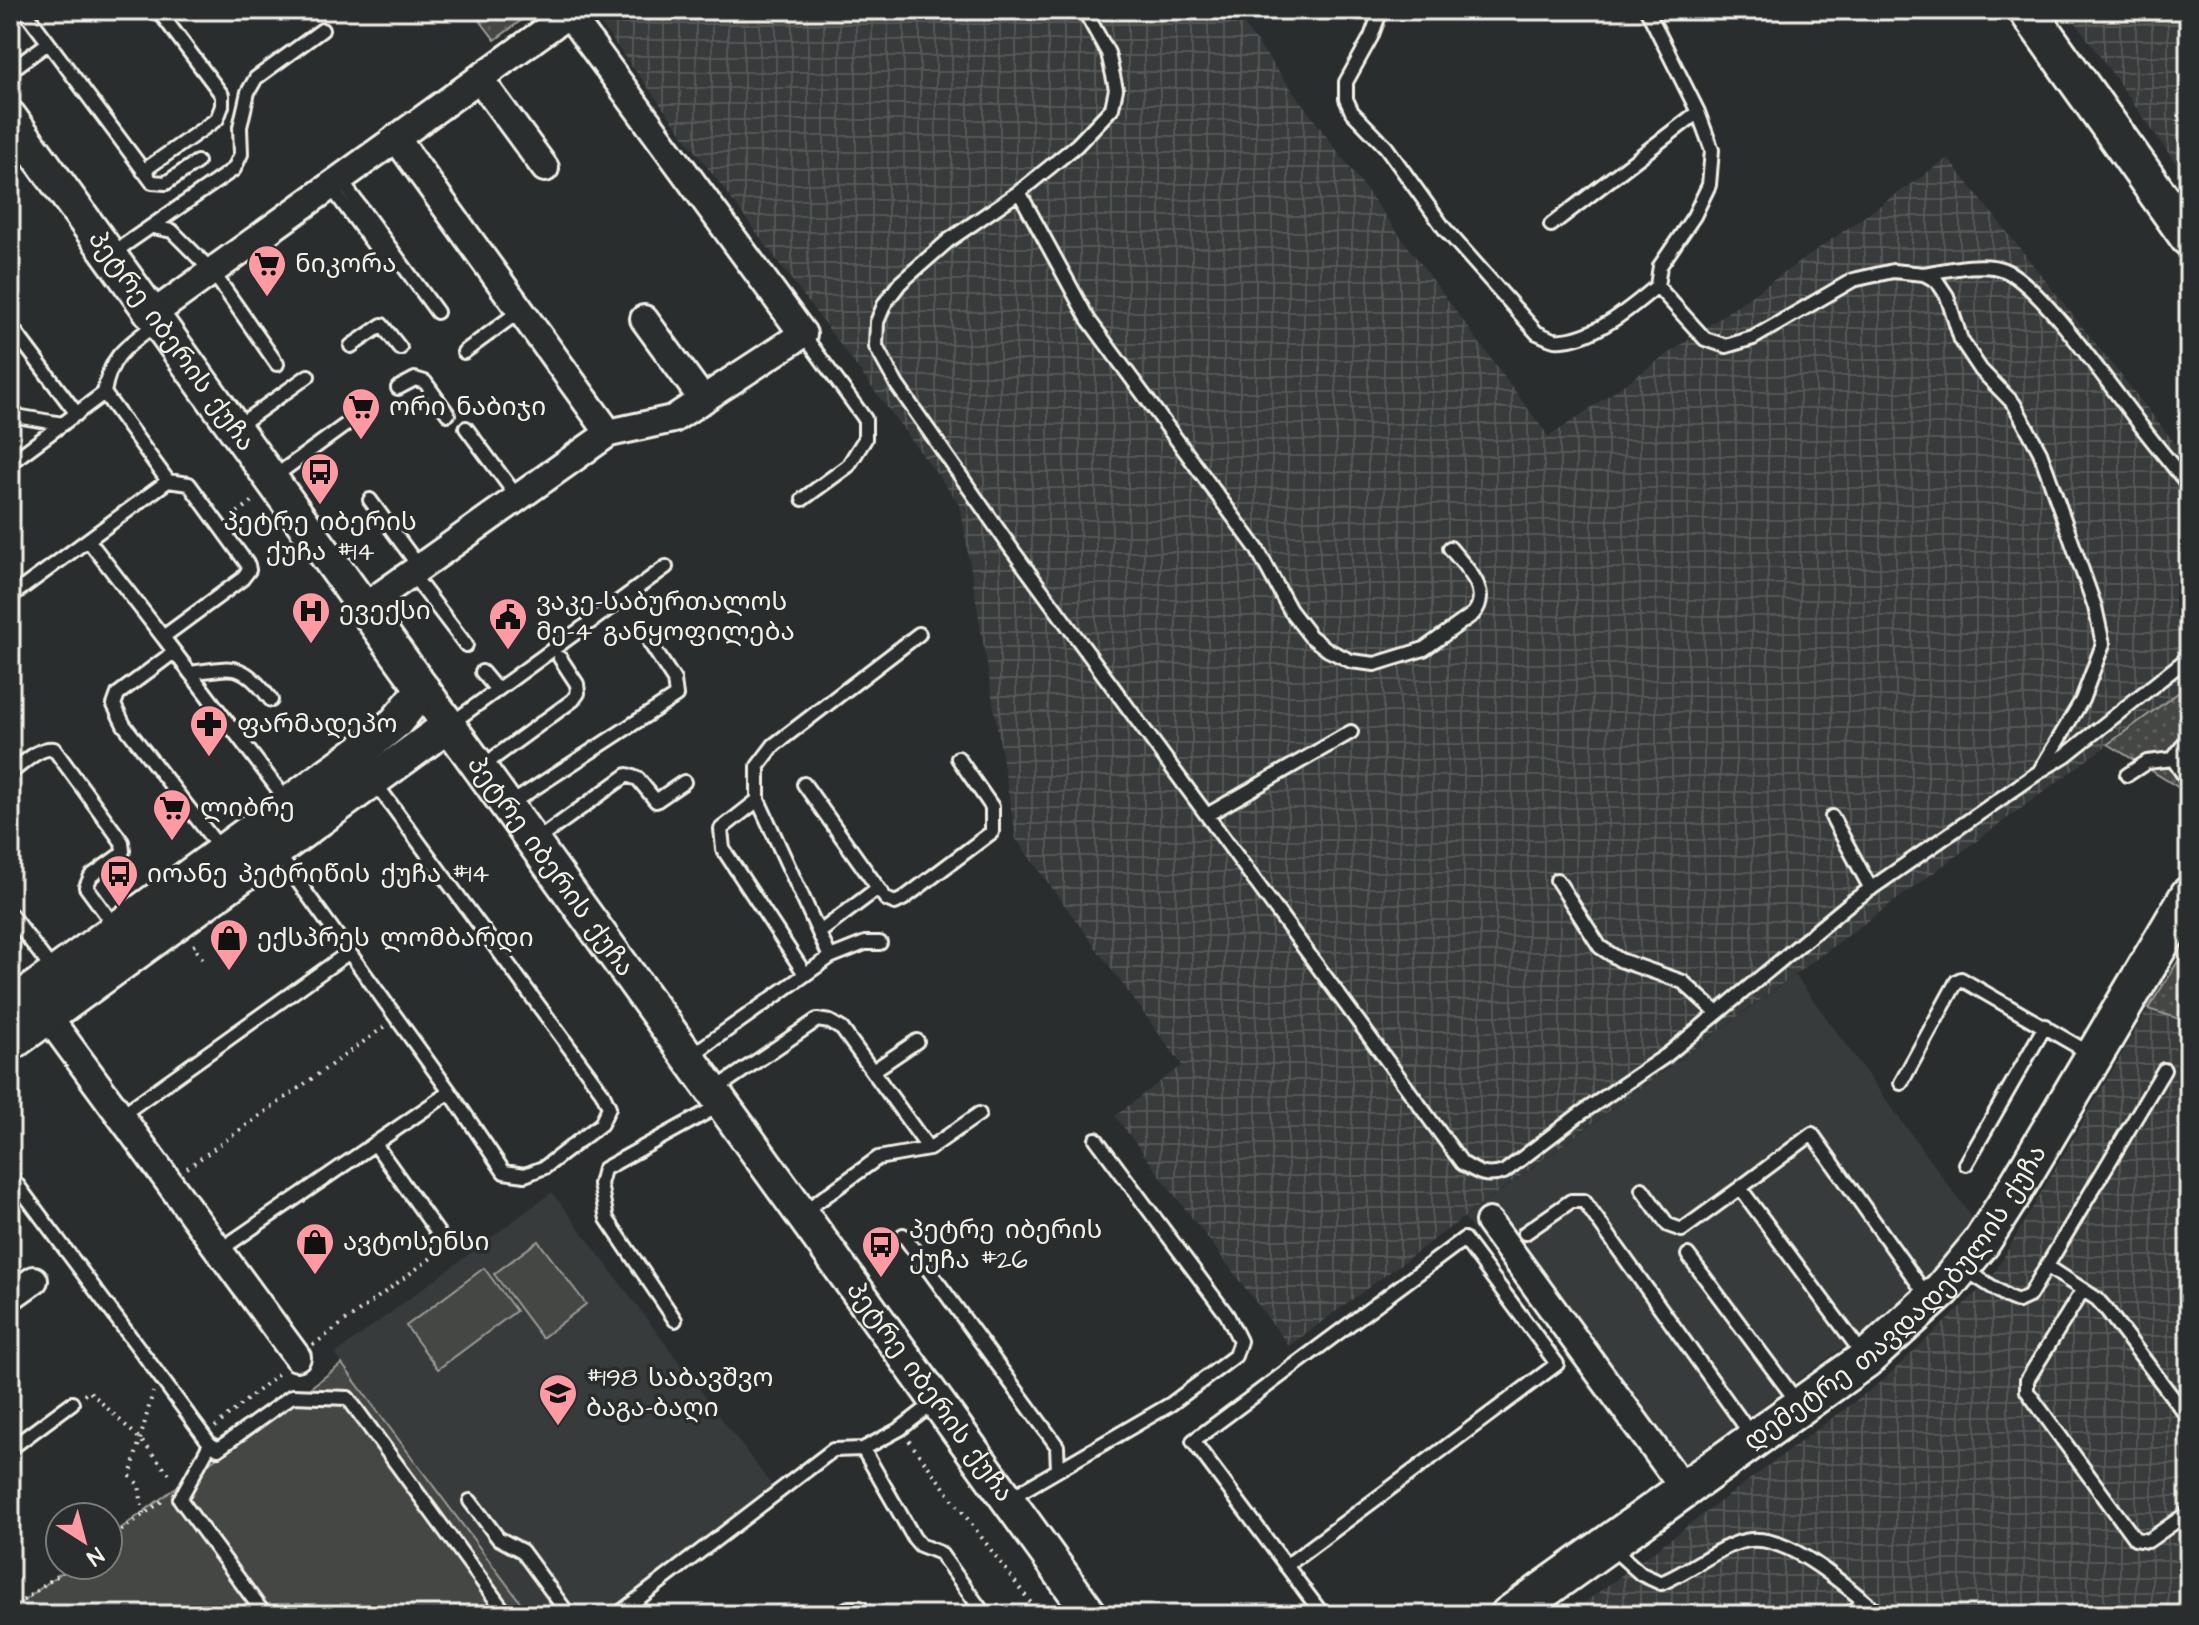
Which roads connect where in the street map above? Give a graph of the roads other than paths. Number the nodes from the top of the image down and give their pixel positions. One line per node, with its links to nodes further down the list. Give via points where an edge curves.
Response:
1 (24, 10): 9 (lane)
2 (158, 10): 17 (lane, via 222,95 222,106 217,119)
3 (1084, 10): 19 (lane, via 1108,53 1116,89 1112,108)
4 (1381, 10): 27 (lane, via 1346,82 1352,112 1537,333 1554,340 1575,338 1604,326)
5 (1647, 10): 12 (lane)
6 (2027, 10): 22 (main road)
7 (571, 12): 11 (street); 33 (street)
8 (322, 30): 21 (lane, via 256,78 248,92 240,127 241,154 234,169)
9 (48, 43): 10 (lane); 17 (lane)
10 (10, 71)
11 (479, 78): 14 (street); 16 (street)
12 (1698, 112): 20 (lane); 27 (lane, via 1712,150 1709,185 1660,266)
13 (10, 117): 23 (street, პეტრე იბერის ქუჩა)
14 (396, 138): 18 (street); 28 (street)
15 (197, 162): 17 (lane, via 166,183 152,182)
16 (545, 168)
17 (143, 171)
18 (335, 183): 24 (lane); 25 (street); 29 (lane)
19 (1019, 192): 58 (lane, via 1088,319 1257,549 1310,636 1351,661 1375,664 1424,649 1479,607 1482,595 1477,584); 91 (lane, via 949,240 900,283 877,322 876,347 1013,551)
20 (1551, 225)
21 (153, 227): 23 (lane); 25 (lane, via 172,231)
22 (2189, 238)
23 (110, 255): 30 (street, პეტრე იბერის ქუჩა)
24 (382, 256)
25 (212, 271): 30 (street); 37 (lane)
26 (1924, 274): 27 (lane, via 1893,271 1853,280 1753,338 1726,346 1705,339); 53 (lane, via 1987,267 2017,278 2091,360); 81 (lane, via 1947,296 1961,340 2014,404 2040,452 2095,607 2103,644 2082,700)
27 (1657, 286)
28 (521, 310): 36 (lane); 49 (street)
29 (437, 312)
30 (156, 318): 40 (lane, via 107,370); 47 (street, პეტრე იბერის ქუჩა)
31 (644, 319): 41 (street)
32 (10, 325): 42 (lane)
33 (803, 334): 41 (street); 55 (lane, via 865,419 865,439 848,466)
34 (351, 346): 35 (lane, via 382,325)
35 (400, 348)
36 (464, 352)
37 (277, 364)
38 (308, 376): 47 (lane)
39 (398, 388): 43 (lane, via 415,379 425,382)
40 (104, 393): 42 (lane); 51 (lane)
41 (703, 400): 49 (street, via 673,419)
42 (77, 414): 45 (lane)
43 (448, 414)
44 (10, 415): 45 (lane)
45 (63, 424): 50 (lane)
46 (344, 426): 52 (lane)
47 (235, 428): 52 (street, პეტრე იბერის ქუჩა)
48 (466, 428): 54 (lane)
49 (609, 433): 54 (street)
50 (10, 463)
51 (168, 481): 57 (lane); 64 (lane, via 189,484 249,570)
52 (267, 486): 62 (street, პეტრე იბერის ქუჩა)
53 (2189, 486)
54 (518, 498): 60 (street)
55 (803, 499)
56 (370, 500): 60 (lane)
57 (88, 540): 61 (lane); 64 (lane)
58 (1450, 548)
59 (666, 567): 73 (lane)
60 (416, 571): 62 (street); 66 (lane)
61 (10, 597)
62 (364, 607): 72 (street, პეტრე იბერის ქუჩა)
63 (919, 634): 88 (lane, via 774,745 758,766)
64 (163, 637): 67 (lane)
65 (650, 643): 90 (lane, via 674,680 676,696)
66 (466, 645)
67 (174, 652): 71 (lane); 94 (lane, via 118,694 114,705)
68 (2189, 657): 81 (lane)
69 (560, 658): 80 (lane, via 577,684 573,700)
70 (482, 672): 73 (lane)
71 (190, 673): 74 (lane, via 234,667 254,678); 89 (lane)
72 (423, 689): 75 (street, პეტრე იბერის ქუჩა); 89 (street, via 396,722)
73 (497, 690): 75 (lane)
74 (271, 700)
75 (449, 725): 80 (street, პეტრე იბერის ქუჩა); 84 (street)
76 (1351, 732): 91 (lane)
77 (2189, 737): 79 (lane)
78 (958, 758): 97 (lane, via 992,807 992,832 895,903)
79 (2173, 759): 83 (lane, via 2147,762); 86 (lane)
80 (480, 768): 90 (street, პეტრე იბერის ქუჩა)
81 (2039, 772): 98 (lane)
82 (10, 773): 101 (lane, via 41,751 54,749 122,842 120,855 91,876 86,887)
83 (2127, 775)
84 (373, 780): 95 (street); 120 (lane, via 609,1107 601,1124 545,1167 525,1175 504,1172)
85 (684, 782): 93 (lane, via 656,801 638,779 627,775)
86 (2189, 783)
87 (804, 784): 97 (lane)
88 (758, 800): 102 (lane); 107 (lane, via 721,829 723,849)
89 (289, 804): 94 (street)
90 (507, 806): 93 (street, პეტრე იბერის ქუჩა)
91 (1207, 815): 110 (lane, via 1462,1163 1477,1173 1504,1172 1649,1069)
92 (1832, 817): 98 (lane)
93 (534, 842): 116 (street, პეტრე იბერის ქუჩა)
94 (222, 851): 101 (street)
95 (276, 851): 104 (lane); 108 (street)
96 (1557, 880): 110 (lane, via 1600,947 1620,960 1683,982)
97 (878, 888): 102 (lane)
98 (1871, 889): 110 (lane)
99 (2189, 895): 115 (main road, დემეტრე თავდადებულის ქუჩა)
100 (10, 914): 106 (lane)
101 (116, 928): 106 (street)
102 (820, 932): 105 (lane)
103 (880, 943): 105 (lane, via 865,943)
104 (348, 953): 120 (lane); 123 (lane)
105 (830, 957): 107 (lane)
106 (62, 968): 108 (street); 109 (street)
107 (805, 974): 116 (lane)
108 (88, 988): 111 (street)
109 (10, 1006)
110 (1717, 1013)
111 (48, 1017): 114 (street); 123 (street)
112 (2045, 1026): 115 (lane); 119 (lane, via 1961,979); 127 (lane)
113 (917, 1041): 118 (lane)
114 (10, 1045)
115 (2094, 1056): 138 (main road, დემეტრე თავდადებულის ქუჩა, via 2013,1193)
116 (689, 1057): 121 (street, პეტრე იბერის ქუჩა)
117 (2164, 1070): 139 (lane)
118 (873, 1071): 121 (lane, via 842,1029 817,1020); 126 (lane)
119 (1901, 1083)
120 (450, 1092): 125 (lane)
121 (718, 1097): 131 (street, პეტრე იბერის ქუჩა); 144 (lane, via 604,1169 600,1184 607,1219)
122 (979, 1114): 126 (lane)
123 (120, 1116): 136 (street)
124 (1096, 1139): 155 (lane, via 1227,1315 1240,1341 1235,1356 1171,1404)
125 (375, 1144): 135 (lane); 136 (lane)
126 (929, 1149): 131 (lane, via 878,1158)
127 (1966, 1164)
128 (10, 1175): 152 (lane)
129 (1740, 1188): 130 (lane, via 1682,1230 1668,1225); 143 (lane, via 1812,1134); 146 (lane)
130 (1642, 1189)
131 (802, 1213): 147 (street, პეტრე იბერის ქუჩა)
132 (1489, 1222): 156 (street)
133 (1525, 1233): 151 (lane, via 1571,1201 1584,1201)
134 (903, 1235): 155 (lane, via 1057,1446)
135 (443, 1240)
136 (220, 1250): 145 (street)
137 (1688, 1255): 149 (lane)
138 (1961, 1267): 139 (lane, via 2018,1301 2029,1296); 143 (main road, დემეტრე თავდადებულის ქუჩა)
139 (2048, 1267): 141 (lane)
140 (34, 1280): 142 (street)
141 (2082, 1291): 150 (lane, via 2106,1309); 159 (lane, via 2027,1380 2027,1391 2135,1539 2148,1541)
142 (10, 1297)
143 (1930, 1301): 146 (main road, დემეტრე თავდადებულის ქუჩა)
144 (675, 1320)
145 (297, 1357)
146 (1866, 1359): 149 (main road, დემეტრე თავდადებულის ქუჩა)
147 (937, 1400): 154 (lane); 157 (street, პეტრე იბერის ქუჩა)
148 (72, 1403): 153 (lane)
149 (1800, 1405): 151 (main road, დემეტრე თავდადებულის ქუჩა)
150 (2189, 1419)
151 (1754, 1438): 156 (main road, დემეტრე თავდადებულის ქუჩა)
152 (207, 1440): 163 (lane, via 177,1496); 164 (lane, via 218,1449 292,1396 348,1398)
153 (10, 1449)
154 (863, 1449): 166 (lane, via 833,1450); 169 (lane, via 914,1538 940,1553)
155 (1058, 1470): 157 (lane)
156 (1684, 1489): 160 (main road, დემეტრე თავდადებულის ქუჩა)
157 (1008, 1499): 170 (street, პეტრე იბერის ქუჩა)
158 (470, 1501): 165 (lane, via 498,1538 522,1551)
159 (2189, 1512)
160 (1607, 1544): 162 (lane, via 1641,1574 1661,1583 1743,1541 1769,1540); 172 (main road, დემეტრე თავდადებულის ქუჩა)
161 (1286, 1566): 161 (lane, via 1557,1364 1464,1239 1193,1441); 171 (lane)
162 (1863, 1601): 173 (lane); 174 (lane)
163 (265, 1615)
164 (507, 1615)
165 (569, 1615)
166 (617, 1615)
167 (850, 1615): 168 (street)
168 (859, 1615)
169 (985, 1615)
170 (1091, 1615)
171 (1323, 1615)
172 (1509, 1615)
173 (1849, 1615)
174 (1881, 1615)

